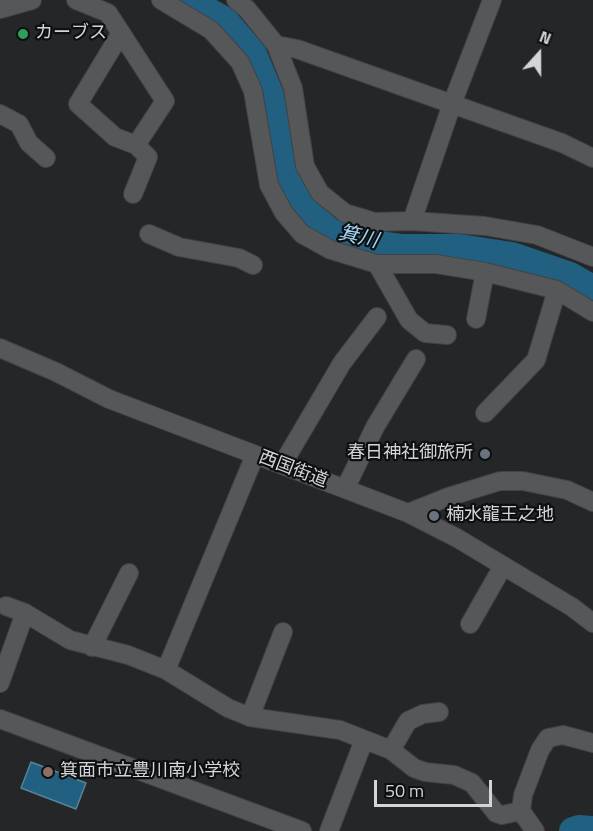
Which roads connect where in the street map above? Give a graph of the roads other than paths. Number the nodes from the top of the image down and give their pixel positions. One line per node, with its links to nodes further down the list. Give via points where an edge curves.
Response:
1 (32, 0): 6 (street)
2 (76, 0): 7 (street, via 108,13)
3 (161, 0): 18 (street, via 211,30 240,62 253,91 269,185 284,213 302,234 331,250)
4 (236, 0): 8 (street)
5 (492, 0): 9 (street)
6 (0, 9)
7 (121, 33): 11 (street, via 165,101); 11 (street, via 78,104 115,137)
8 (276, 45): 9 (street); 15 (street, via 293,88 304,166 320,193 345,213 375,222)
9 (452, 104): 13 (street); 15 (street)
10 (0, 114): 12 (street, via 19,124 29,144)
11 (136, 145): 14 (street, via 148,157)
12 (46, 158)
13 (593, 158)
14 (133, 194)
15 (412, 221): 17 (street, via 485,226 537,235)
16 (149, 234): 19 (street, via 179,247 239,258)
17 (593, 258)
18 (376, 264): 20 (street, via 436,264); 25 (street, via 409,320 425,333)
19 (253, 266)
20 (485, 272): 21 (street); 24 (street)
21 (557, 290): 22 (street); 28 (street, via 536,360)
22 (593, 312)
23 (377, 317): 30 (street, via 342,363)
24 (476, 318)
25 (447, 335)
26 (2, 354): 29 (street, 西国街道)
27 (416, 358): 31 (street, via 375,427)
28 (485, 413)
29 (255, 455): 30 (street, 西国街道); 42 (street)
30 (282, 465): 31 (street, 西国街道)
31 (345, 489): 33 (street, 西国街道)
32 (593, 502): 33 (street, via 567,490 523,481 500,482)
33 (408, 513): 34 (street, 西国街道)
34 (503, 567): 38 (street, 西国街道); 39 (street)
35 (129, 573): 41 (street)
36 (6, 606): 37 (street)
37 (25, 613): 41 (street, via 70,640); 43 (street)
38 (593, 623)
39 (470, 624)
40 (283, 632): 45 (street)
41 (93, 647): 42 (street)
42 (166, 670): 45 (street)
43 (0, 683)
44 (439, 712): 49 (street, via 408,721)
45 (250, 717): 47 (street, via 340,730)
46 (0, 719): 51 (street)
47 (364, 740): 49 (street); 52 (street)
48 (593, 743): 50 (street, via 563,735 548,738 527,784)
49 (391, 750): 50 (street, via 414,768 454,774 472,783 496,813)
50 (521, 811): 53 (street)
51 (302, 831)
52 (329, 831)
53 (535, 831)

